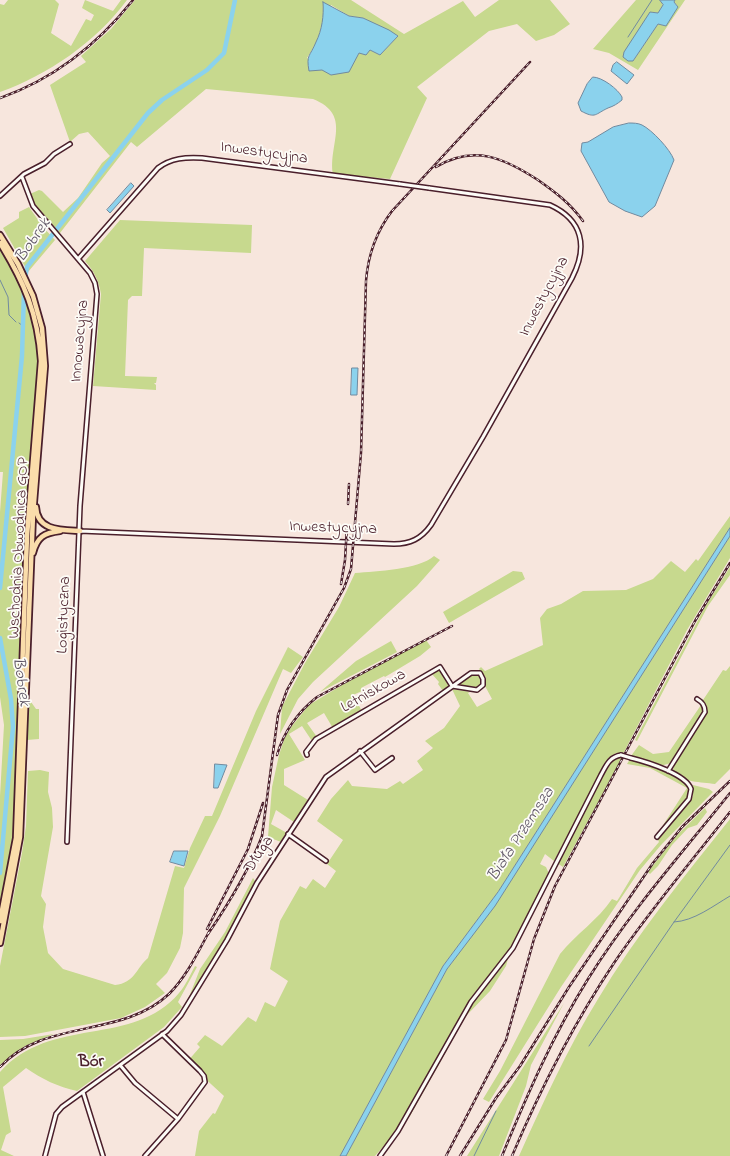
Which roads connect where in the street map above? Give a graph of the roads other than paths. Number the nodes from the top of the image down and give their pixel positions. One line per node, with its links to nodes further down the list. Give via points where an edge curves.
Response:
1 (70, 144): 2 (street, via 45,163 30,169)
2 (22, 177): 3 (street); 6 (street, Innowacyjna, via 33,206)
3 (0, 196)
4 (0, 235): 7 (highway, Wschodnia Obwodnica GOP, via 18,264 33,296 42,328 45,366)
5 (0, 243): 21 (highway, Wschodnia Obwodnica GOP, via 18,273 30,301 38,334 40,375 27,536 15,849)
6 (78, 259): 9 (street, Innowacyjna, via 94,280 97,294); 9 (street, Inwestycyjna, bridge, via 158,168 179,158 202,158 550,205 563,212 575,225 581,251 578,267 572,278 483,437 423,535 412,541 394,544)
7 (35, 487): 8 (highway, via 39,519 49,527); 10 (highway, Wschodnia Obwodnica GOP)
8 (66, 530): 9 (highway); 10 (highway, via 51,532 40,538 36,543)
9 (80, 531): 19 (street, Logistyczna)
10 (30, 567): 22 (highway, Wschodnia Obwodnica GOP, via 20,837)
11 (452, 686): 11 (street, Długa, via 474,690 480,689 484,683 482,675 471,672); 13 (street, Długa); 14 (street, Letniskowa, via 440,667 316,739 306,752)
12 (697, 699): 16 (street, via 702,702 705,712)
13 (360, 751): 15 (street, via 375,770); 17 (street, Długa, via 326,777)
14 (307, 755)
15 (392, 758)
16 (668, 771): 18 (street, via 688,783 692,793); 30 (street, bridge, via 632,758 615,756 610,760 513,948 471,1002 398,1131)
17 (288, 834): 20 (street); 23 (street, Długa, via 181,1015)
18 (657, 837)
19 (67, 842)
20 (326, 862)
21 (0, 921)
22 (0, 943)
23 (162, 1034): 24 (street, Długa); 26 (street, via 204,1076 205,1082)
24 (120, 1065): 25 (street, Długa); 26 (street, via 135,1083)
25 (83, 1092): 27 (street, Długa, via 56,1114); 28 (street)
26 (178, 1119): 29 (street)
27 (45, 1156)
28 (103, 1156)
29 (146, 1156)
30 (380, 1156)

